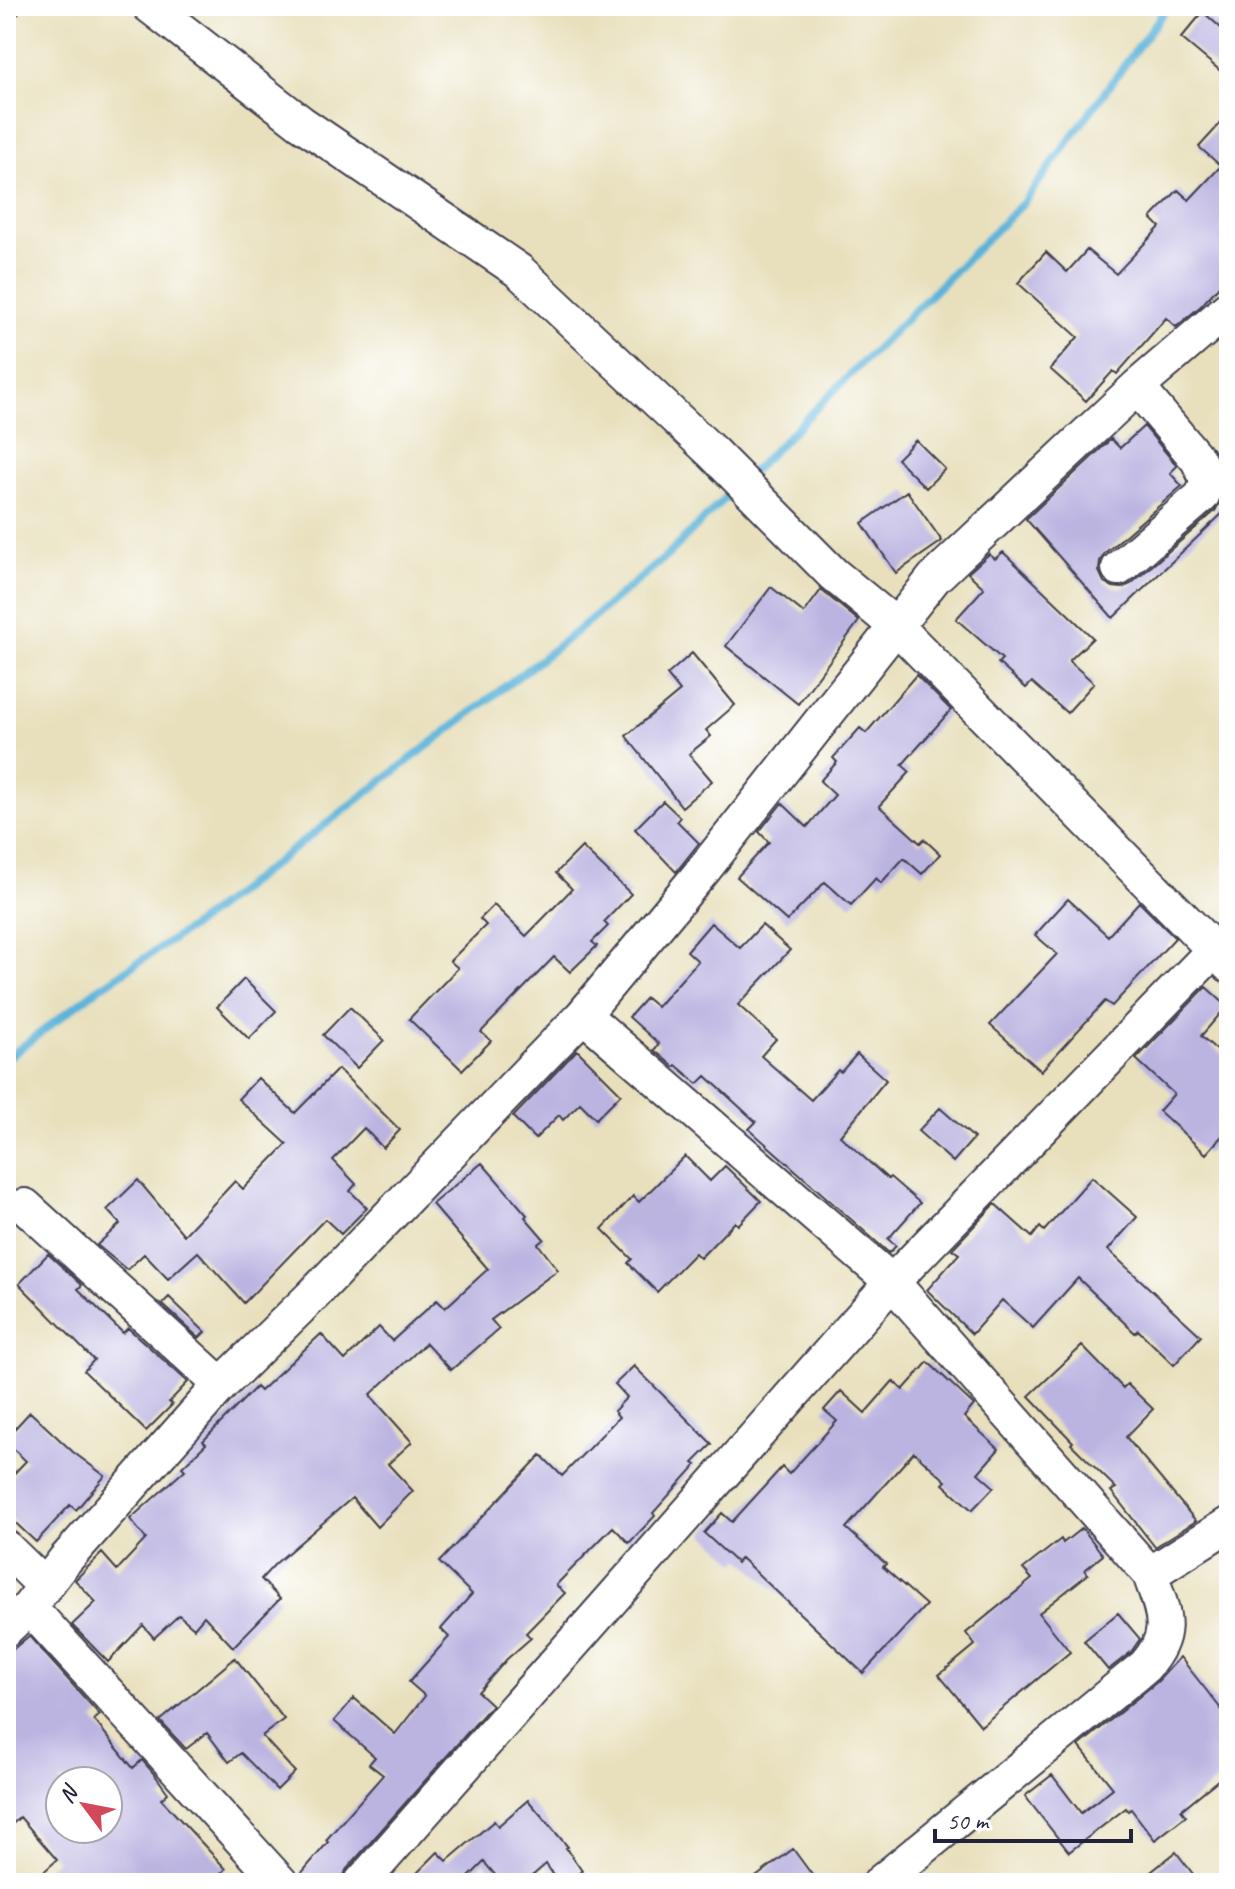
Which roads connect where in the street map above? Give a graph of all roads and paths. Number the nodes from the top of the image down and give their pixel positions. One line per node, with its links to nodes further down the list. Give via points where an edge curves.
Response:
1 (23, 6): 3 (path)
2 (150, 6): 7 (street, via 301,123 519,271 833,574)
3 (6, 26)
4 (1229, 308): 5 (street)
5 (1137, 387): 6 (street, via 1198,460 1208,481 1202,496); 7 (street, via 934,578)
6 (1119, 568)
7 (895, 625): 8 (street); 9 (street)
8 (1221, 958): 11 (street)
9 (583, 1015): 11 (street); 12 (street)
10 (25, 1206): 12 (street)
11 (892, 1282): 15 (street); 18 (street)
12 (221, 1385): 16 (street)
13 (1229, 1524): 15 (street)
14 (6, 1548): 16 (street)
15 (1150, 1574): 19 (street, via 1165,1619 1159,1650)
16 (27, 1608): 17 (street)
17 (281, 1883)
18 (361, 1883)
19 (880, 1883)

